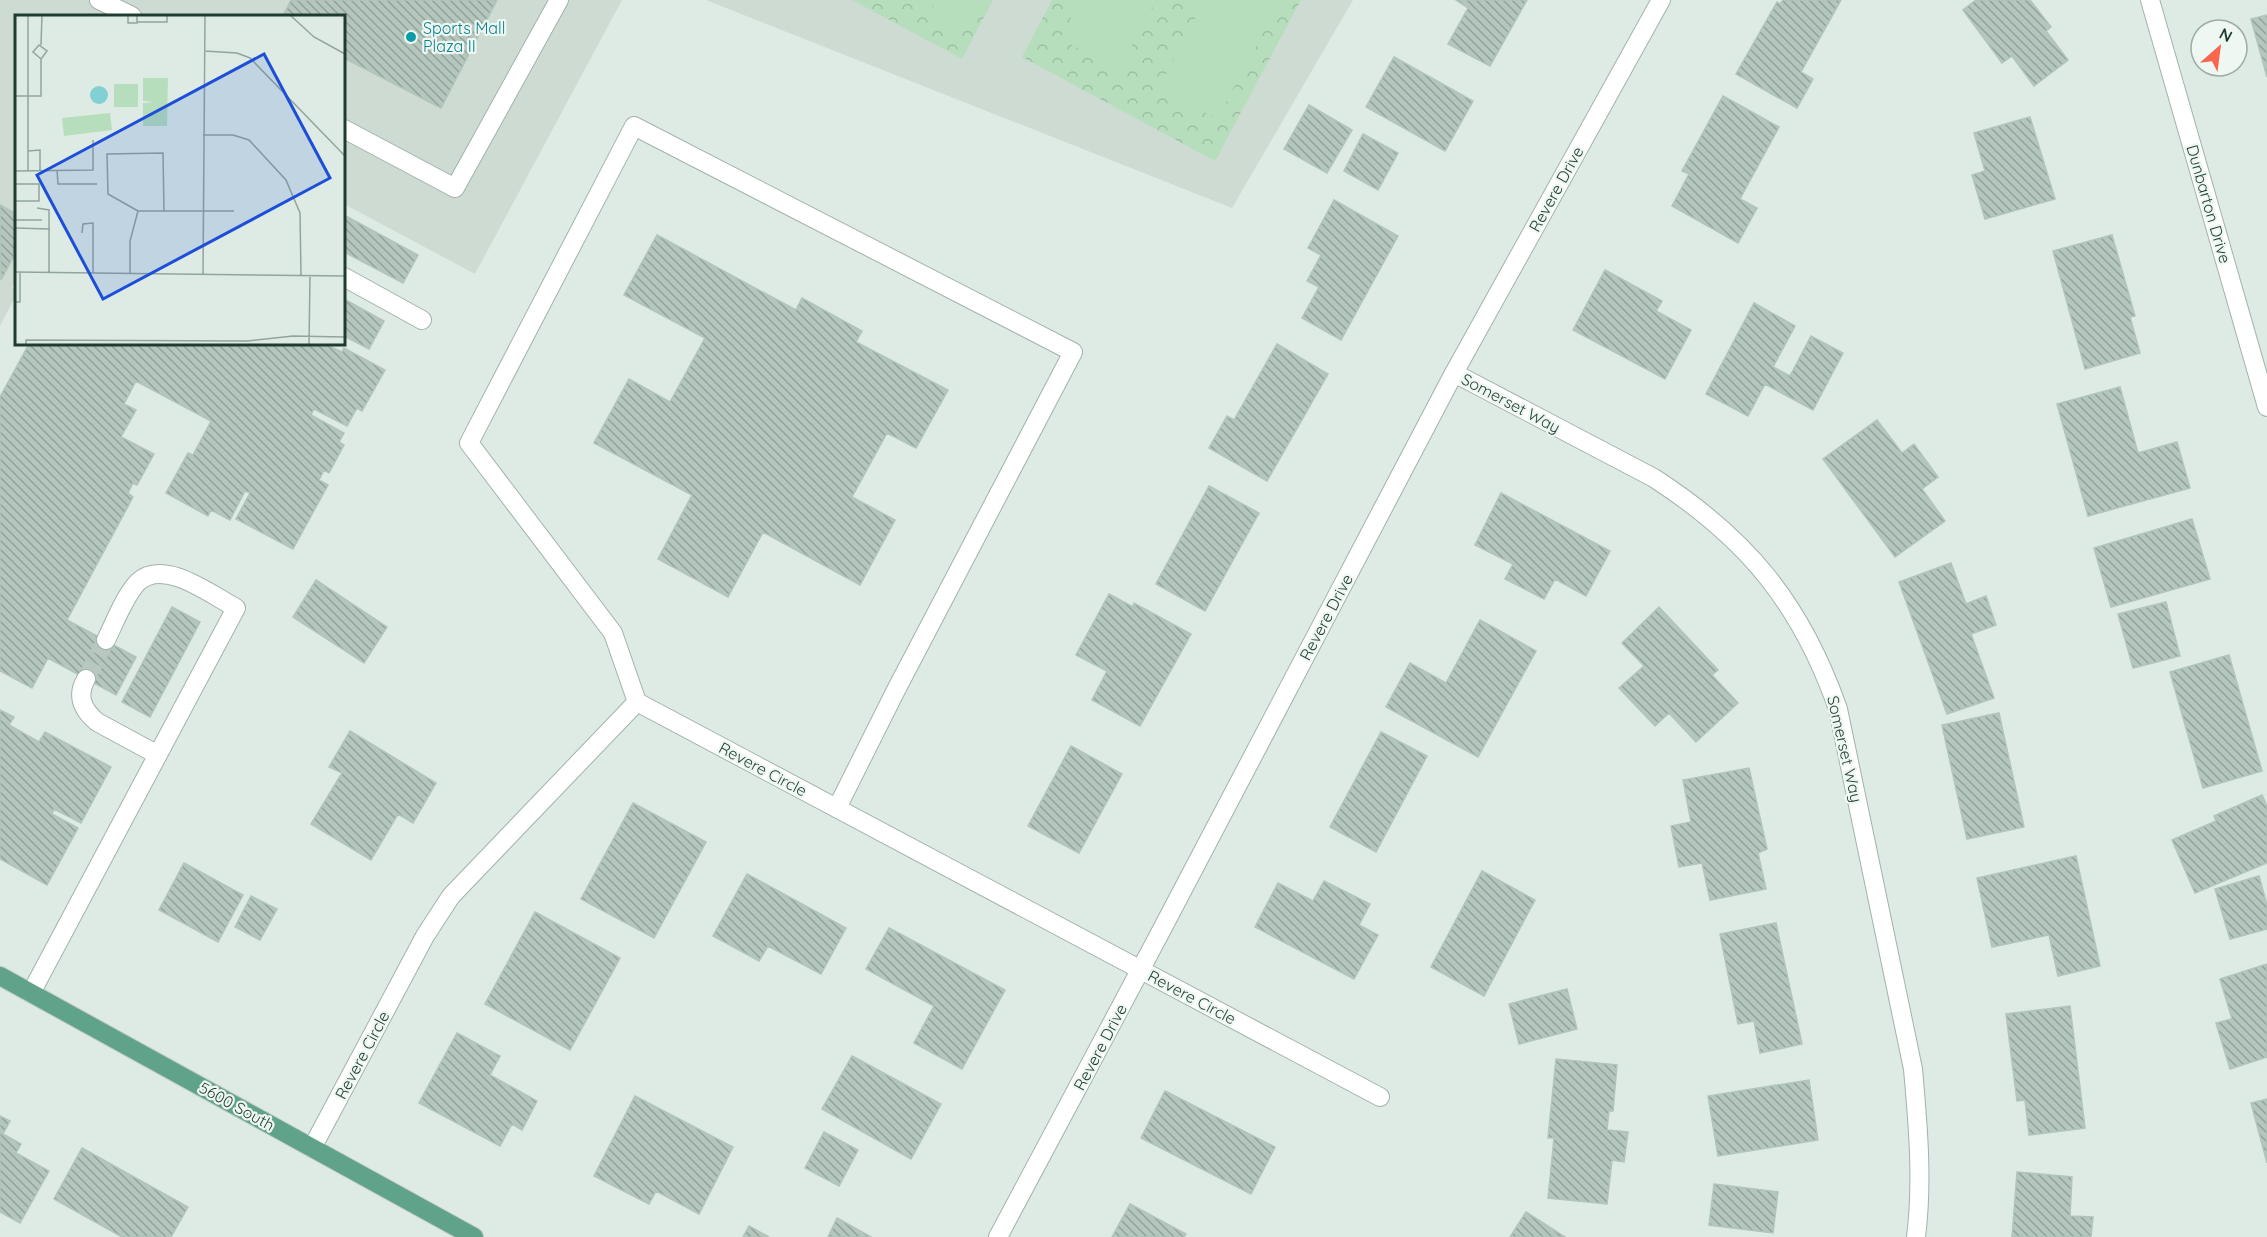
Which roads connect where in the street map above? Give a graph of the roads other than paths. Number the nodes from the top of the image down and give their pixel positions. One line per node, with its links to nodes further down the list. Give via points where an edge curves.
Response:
1 (99, 0): 5 (street)
2 (559, 0): 6 (street, via 454,188)
3 (1661, 0): 9 (street, Revere Drive)
4 (2150, 0): 10 (street, Dunbarton Drive)
5 (130, 15)
6 (345, 130)
7 (345, 278): 8 (street)
8 (422, 320)
9 (1454, 373): 16 (street, Revere Drive); 23 (street, Somerset Way, via 1654,478 1686,499 1729,534 1767,575 1809,639 1838,709 1913,1069 1919,1164)
10 (2267, 407)
11 (106, 640): 14 (street, via 131,591 138,582 158,573 175,576 236,608)
12 (86, 679): 14 (street, via 81,699 88,715)
13 (637, 702): 15 (street, Revere Circle); 15 (street, via 614,633 469,443 634,126 1073,352); 20 (street, Revere Circle, via 451,896 424,936)
14 (158, 754): 18 (street)
15 (837, 808): 16 (street, Revere Circle)
16 (1140, 969): 19 (street, Revere Circle); 22 (street, Revere Drive)
17 (0, 976): 18 (main road, 5600 South)
18 (31, 993): 20 (main road, 5600 South)
19 (1380, 1097)
20 (312, 1148): 21 (main road, 5600 South)
21 (474, 1237)
22 (998, 1237)
23 (1916, 1237)

